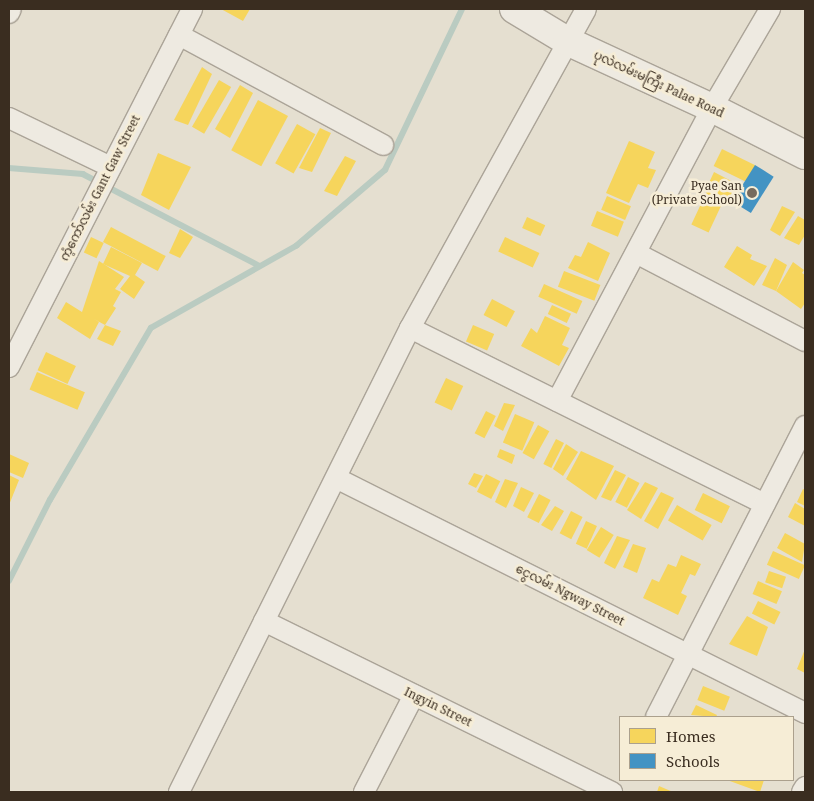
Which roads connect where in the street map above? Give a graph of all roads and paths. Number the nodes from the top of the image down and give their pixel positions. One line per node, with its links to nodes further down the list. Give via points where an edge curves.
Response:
1 (11, 9): 6 (street)
2 (192, 9): 7 (street, ကံ့ကော်လမ်း Gant Gaw Street)
3 (514, 9): 8 (street, ပုလဲလမ်းမကြီး Palae Road)
4 (586, 9): 8 (street)
5 (770, 9): 9 (street)
6 (9, 13)
7 (179, 35): 11 (street); 13 (street, ကံ့ကော်လမ်း Gant Gaw Street)
8 (567, 41): 9 (street, ပုလဲလမ်းမကြီး Palae Road); 15 (street)
9 (712, 108): 12 (street, ပုလဲလမ်းမကြီး Palae Road); 14 (street)
10 (9, 118): 13 (street)
11 (383, 144)
12 (805, 155)
13 (111, 167): 17 (street, ကံ့ကော်လမ်း Gant Gaw Street)
14 (636, 253): 16 (street); 18 (street)
15 (410, 328): 18 (street); 20 (street)
16 (805, 341)
17 (9, 367)
18 (556, 401): 21 (street)
19 (805, 426): 21 (street)
20 (336, 478): 22 (street); 23 (street, ငွေလမ်း Ngway Street)
21 (765, 504): 23 (street)
22 (264, 621): 24 (street, Ingyin Street); 29 (street)
23 (688, 654): 25 (street, ငွေလမ်း Ngway Street); 26 (street)
24 (414, 694): 30 (street); 31 (street, Ingyin Street)
25 (805, 713)
26 (657, 716)
27 (623, 781): 32 (street)
28 (805, 787): 33 (street)
29 (179, 792)
30 (364, 792)
31 (612, 792)
32 (617, 792)
33 (802, 792)

